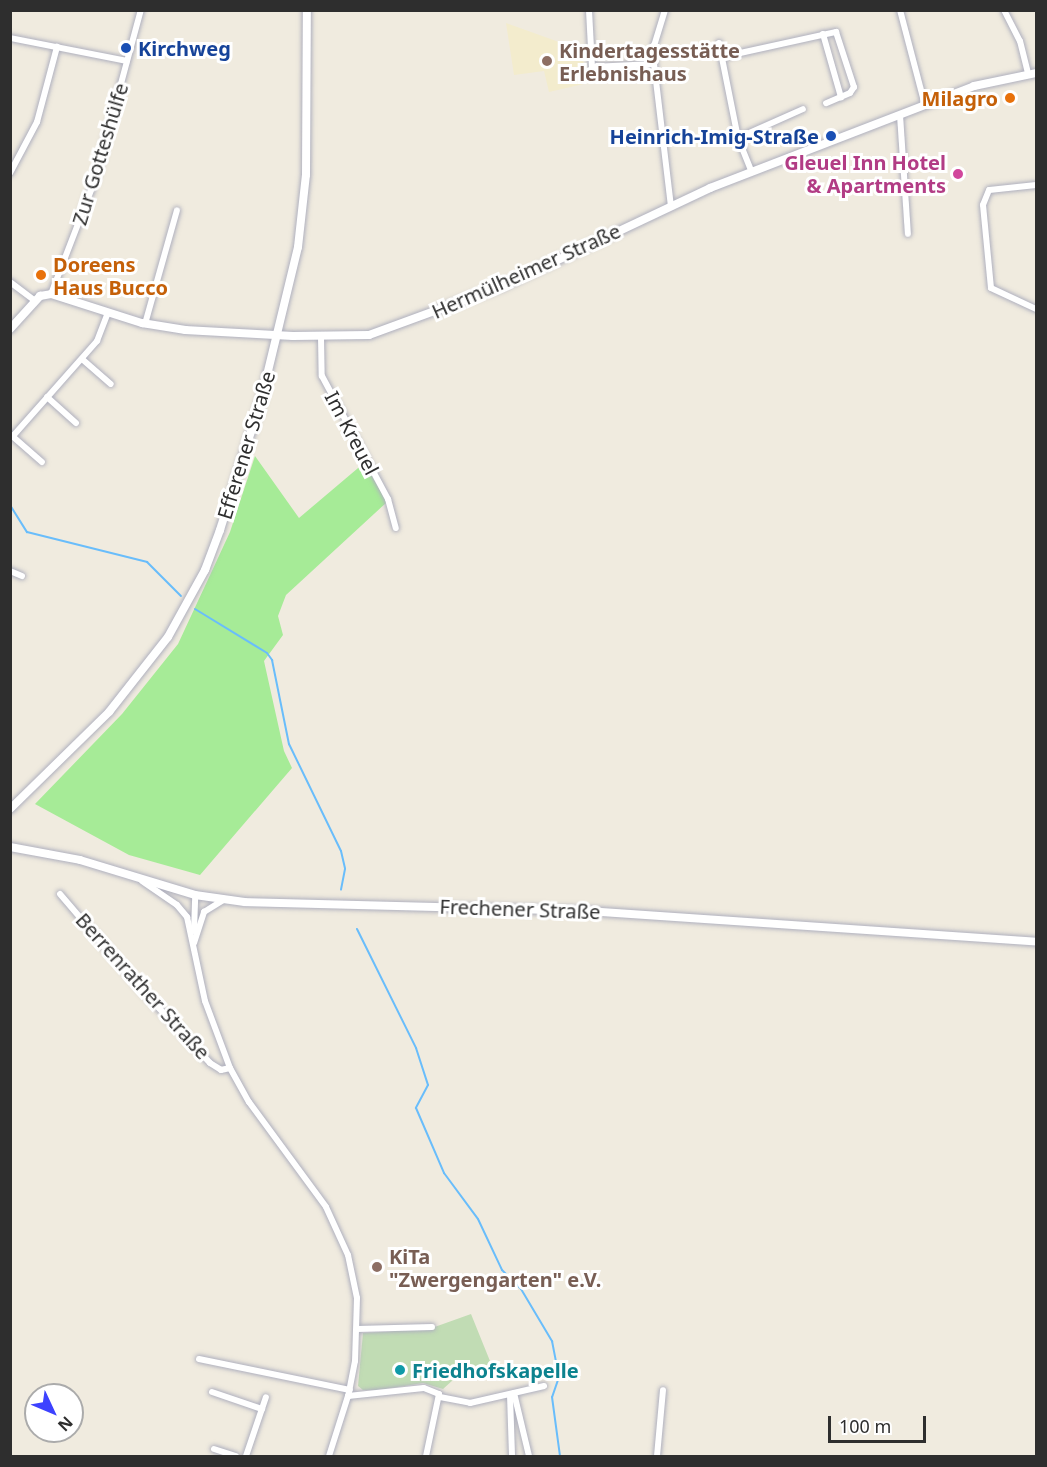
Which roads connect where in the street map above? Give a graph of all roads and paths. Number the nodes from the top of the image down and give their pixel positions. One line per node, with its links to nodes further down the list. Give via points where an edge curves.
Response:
1 (141, 10): 12 (street, Zur Gotteshülfe)
2 (307, 10): 34 (street, Efferener Straße, via 305,190)
3 (589, 10): 13 (street, via 592,67)
4 (664, 10): 13 (street, via 654,45)
5 (900, 10): 17 (street)
6 (1004, 10): 14 (street)
7 (823, 34): 11 (street); 15 (street); 15 (street, via 838,34 851,76 853,90)
8 (10, 38): 10 (street)
9 (719, 43): 11 (street)
10 (57, 47): 12 (street); 21 (street, via 38,122)
11 (722, 57): 20 (street)
12 (127, 61): 28 (street, Zur Gotteshülfe, via 86,210)
13 (654, 64): 24 (street)
14 (1032, 74): 17 (street, Hermülheimer Straße, via 974,86)
15 (841, 97): 16 (street)
16 (826, 104)
17 (925, 105): 19 (street, Hermülheimer Straße)
18 (803, 109): 20 (street)
19 (900, 115): 22 (street, Hermülheimer Straße); 26 (street)
20 (738, 138): 22 (street)
21 (12, 169)
22 (752, 172): 24 (street, Hermülheimer Straße)
23 (1036, 185): 30 (street, via 989,190 982,205 991,288)
24 (671, 207): 35 (street, Hermülheimer Straße, via 512,282 393,328 369,335)
25 (177, 210): 32 (street)
26 (908, 234)
27 (10, 282): 29 (street)
28 (51, 294): 29 (street); 31 (street, Hermülheimer Straße)
29 (34, 301): 33 (street)
30 (1036, 309)
31 (108, 312): 32 (street, Hermülheimer Straße); 36 (street, via 100,336)
32 (146, 324): 34 (street, Hermülheimer Straße)
33 (10, 328)
34 (279, 335): 35 (street, Hermülheimer Straße); 45 (street, Efferener Straße, via 238,480 205,570 183,614 109,712)
35 (321, 337): 42 (street, Im Kreuel, via 322,376 388,499)
36 (82, 358): 37 (street); 38 (street)
37 (111, 384)
38 (47, 397): 39 (street); 40 (street)
39 (76, 423)
40 (12, 436): 41 (street)
41 (42, 462)
42 (396, 528)
43 (10, 571): 44 (street)
44 (22, 576)
45 (10, 809)
46 (11, 847): 47 (street, Frechener Straße, via 80,860)
47 (142, 881): 49 (street, Frechener Straße); 52 (street, Berrenrather Straße, via 183,911)
48 (60, 894): 53 (street, Berrenrather Straße, via 141,990 210,1063 221,1070)
49 (195, 895): 50 (street, Frechener Straße); 52 (street, Berrenrather Straße)
50 (224, 900): 51 (street, Frechener Straße, via 291,906 587,910); 52 (street, Berrenrather Straße, via 204,912)
51 (1036, 942)
52 (194, 944): 53 (street, Berrenrather Straße, via 205,1001)
53 (230, 1068): 55 (street, Berrenrather Straße, via 249,1102 334,1223 352,1268)
54 (432, 1327): 55 (street)
55 (357, 1329): 60 (street, Berrenrather Straße)
56 (199, 1359): 60 (street)
57 (544, 1386): 61 (street)
58 (663, 1390): 72 (street)
59 (212, 1392): 64 (street)
60 (349, 1393): 63 (street, via 424,1388); 68 (street, Berrenrather Straße)
61 (512, 1394): 63 (street, via 470,1403); 70 (street); 71 (street)
62 (266, 1397): 64 (street)
63 (440, 1397): 69 (street)
64 (262, 1409): 67 (street)
65 (214, 1449): 66 (street)
66 (236, 1456)
67 (246, 1456)
68 (329, 1456)
69 (426, 1456)
70 (513, 1456)
71 (529, 1456)
72 (657, 1456)

